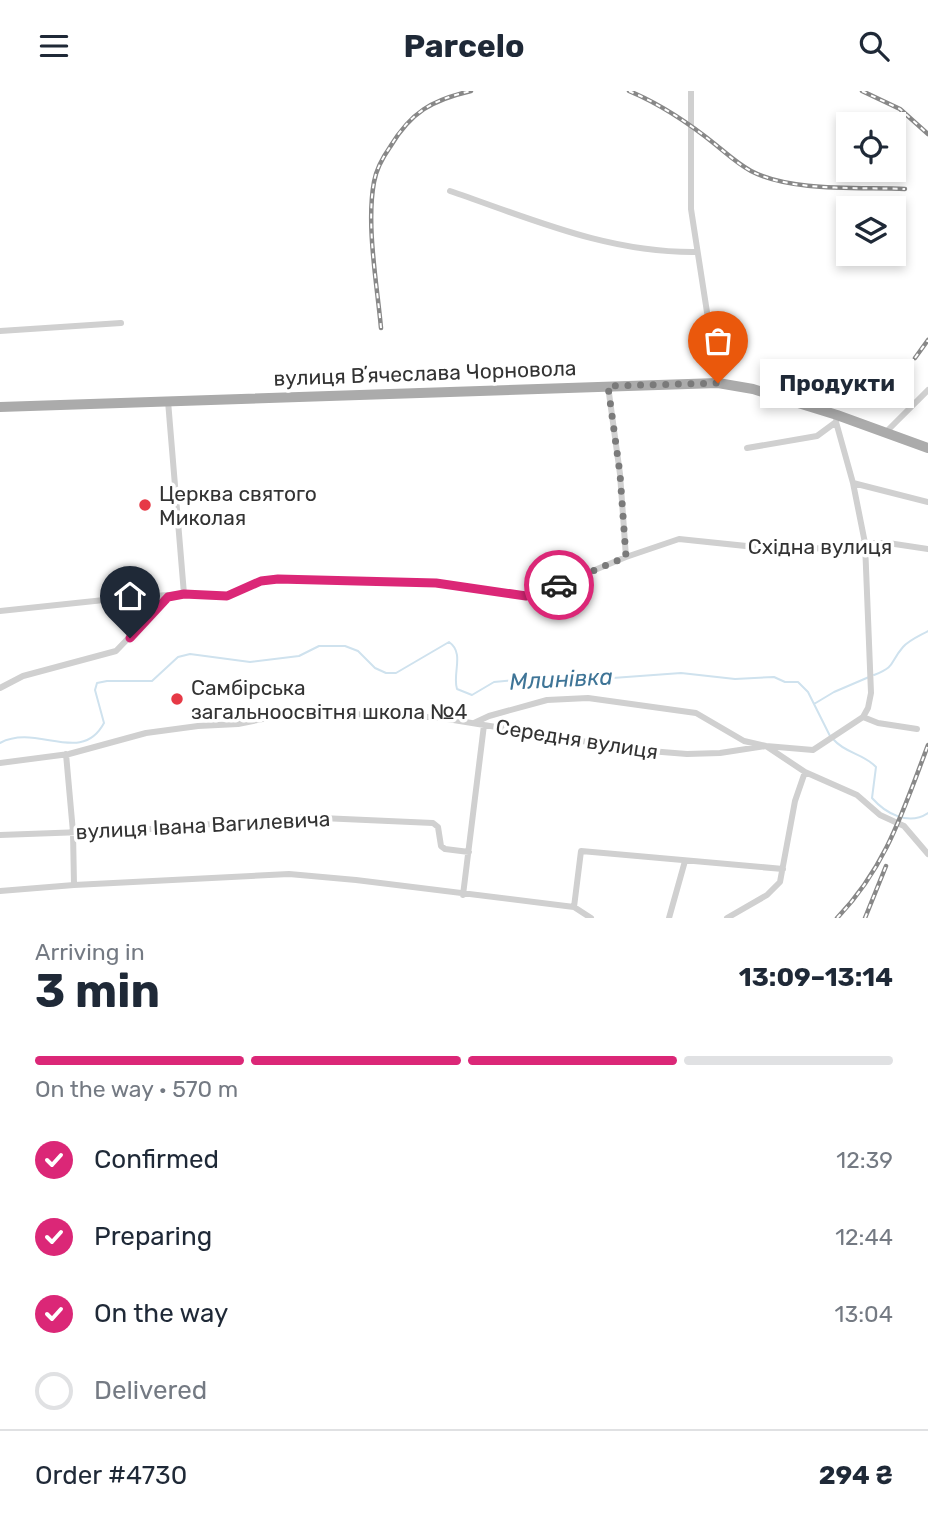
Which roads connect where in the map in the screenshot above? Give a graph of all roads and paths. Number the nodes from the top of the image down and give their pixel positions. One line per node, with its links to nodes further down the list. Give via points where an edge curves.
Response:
1 (691, 91): 3 (street, via 691,209)
2 (450, 191): 3 (street, via 595,240 642,250)
3 (696, 252): 6 (street)
4 (121, 323): 5 (street)
5 (0, 331)
6 (718, 383): 7 (main road, вулиця Вʼячеслава Чорновола); 11 (main road, вулиця Вʼячеслава Чорновола, via 753,389)
7 (608, 386): 9 (main road, вулиця Вʼячеслава Чорновола); 19 (street)
8 (928, 390): 12 (street)
9 (168, 401): 10 (main road, вулиця Вʼячеслава Чорновола); 20 (street)
10 (0, 407)
11 (837, 419): 12 (main road, вулиця Вʼячеслава Чорновола); 13 (street, via 817,436); 15 (street)
12 (886, 432): 14 (main road, вулиця Вʼячеслава Чорновола)
13 (747, 448)
14 (928, 448)
15 (853, 483): 16 (street); 17 (street)
16 (928, 502)
17 (865, 543): 18 (street, Східна вулиця); 19 (street, Східна вулиця, via 794,551 679,539); 24 (street, via 870,699)
18 (928, 549)
19 (626, 557): 20 (street, Східна вулиця, via 526,596 436,583 278,579 227,596)
20 (184, 594): 21 (street, Східна вулиця)
21 (168, 597): 22 (street, Східна вулиця); 23 (street, via 116,651 23,676)
22 (0, 611)
23 (0, 688)
24 (863, 717): 27 (street); 28 (street, via 813,750)
25 (474, 723): 26 (street, Середня вулиця); 28 (street, via 547,700 588,698 696,713 744,741); 29 (street, Середня вулиця, via 308,710 238,724 146,733)
26 (484, 725): 28 (street, Середня вулиця, via 687,754); 34 (street)
27 (917, 729)
28 (766, 746): 31 (street)
29 (66, 754): 30 (street, Середня вулиця); 32 (street)
30 (0, 763)
31 (805, 772): 35 (street, via 857,795 880,815 904,826); 37 (street)
32 (74, 832): 33 (street, вулиця Івана Вагилевича); 34 (street, вулиця Івана Вагилевича, via 327,817 433,823 441,846); 38 (street)
33 (0, 835)
34 (469, 852): 40 (street)
35 (928, 854)
36 (685, 861): 37 (street); 41 (street, via 581,851); 43 (street)
37 (783, 869): 44 (street, via 776,887)
38 (74, 885): 39 (street); 40 (street, via 289,874)
39 (0, 891)
40 (463, 895): 41 (street)
41 (574, 907): 42 (street)
42 (591, 918)
43 (669, 918)
44 (727, 918)

